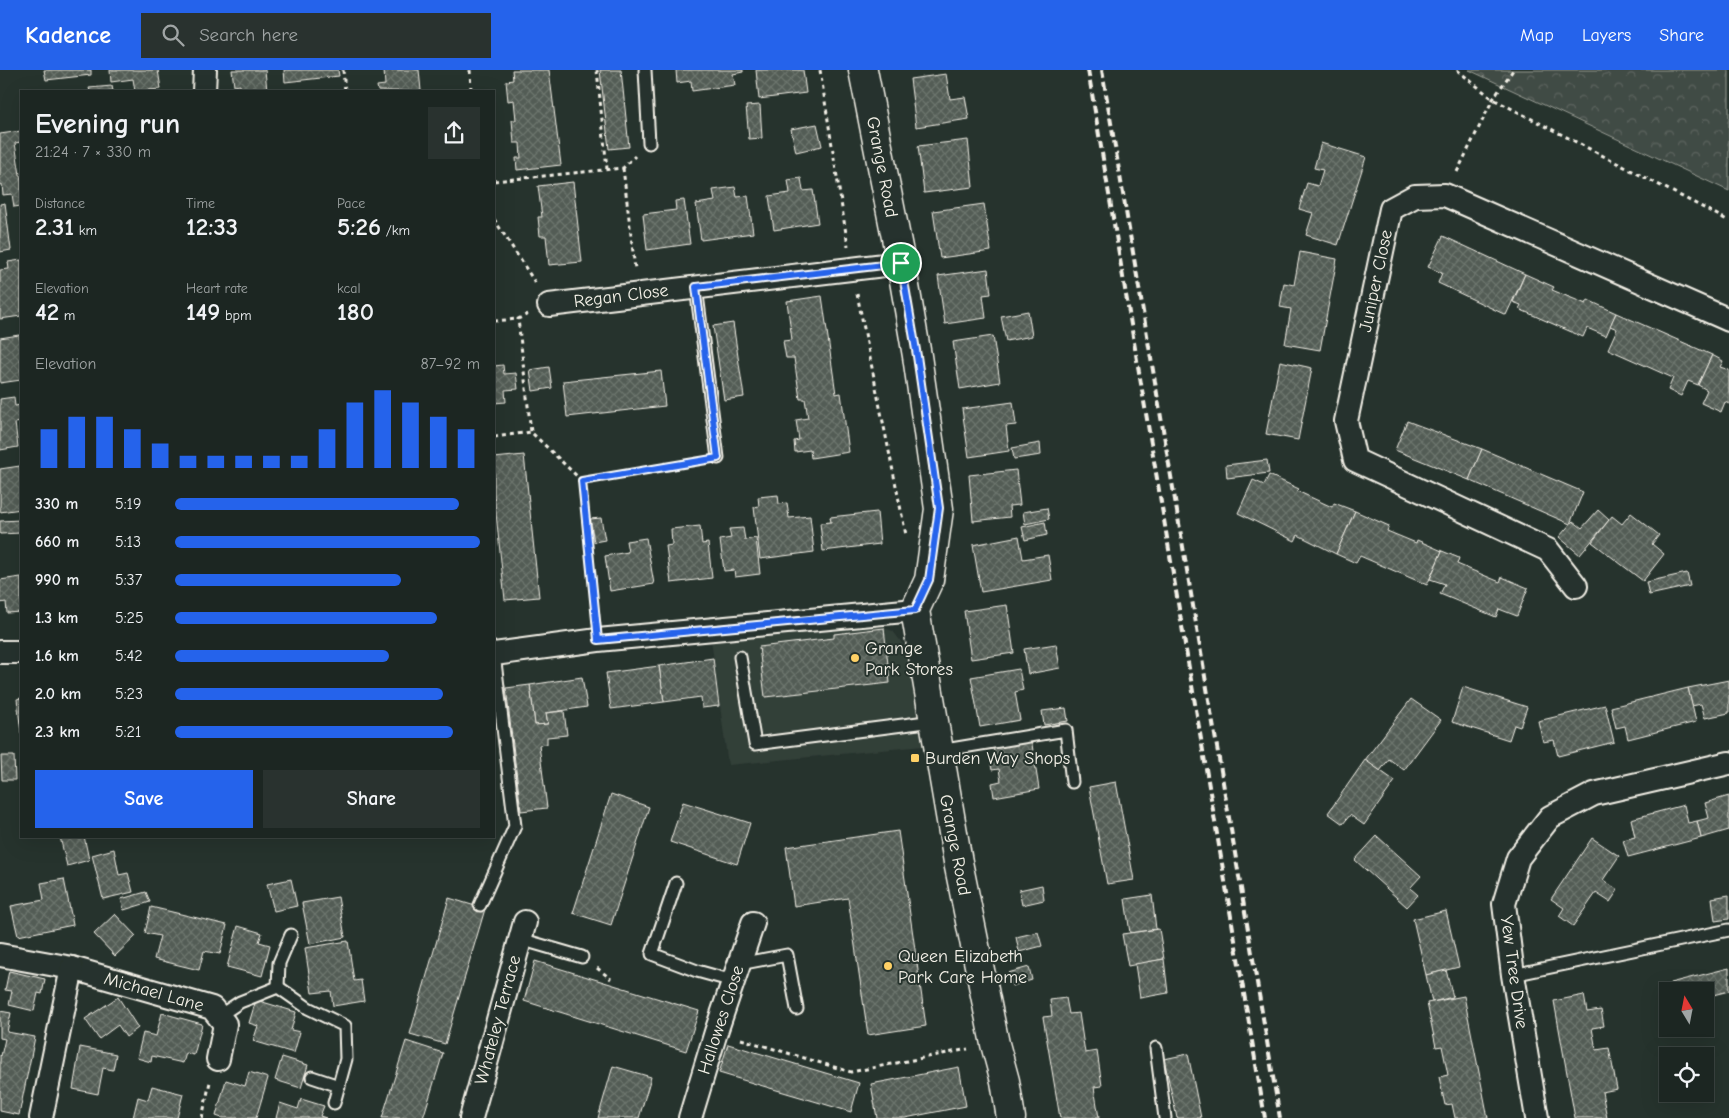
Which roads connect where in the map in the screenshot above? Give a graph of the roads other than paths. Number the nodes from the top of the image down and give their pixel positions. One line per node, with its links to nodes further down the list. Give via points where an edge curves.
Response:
1 (205, 70): 4 (street)
2 (645, 70): 5 (lane)
3 (863, 70): 6 (street, Grange Road)
4 (204, 90)
5 (650, 143)
6 (901, 263): 7 (street, Regan Close); 12 (street, Grange Road, via 939,508 929,580)
7 (696, 287): 8 (street, Regan Close); 10 (lane)
8 (549, 305)
9 (1729, 320): 11 (street, Juniper Close, via 1445,195 1415,196 1391,209 1346,421 1355,460 1548,550)
10 (718, 458)
11 (1576, 586)
12 (915, 610): 15 (street, via 598,640); 18 (street, Grange Road)
13 (0, 652): 14 (street)
14 (20, 652)
15 (495, 654)
16 (740, 657): 18 (lane, via 755,744)
17 (495, 663): 23 (lane, via 514,826)
18 (934, 721): 19 (street, Grange Road)
19 (938, 752): 21 (lane, via 1066,730); 44 (street, Grange Road)
20 (1729, 763): 32 (street, Yew Tree Drive, via 1594,794 1550,817 1518,858 1504,904)
21 (1072, 782)
22 (676, 883): 31 (lane, via 652,954 697,971)
23 (480, 905)
24 (753, 923): 31 (street, Hallowes Close)
25 (523, 930): 29 (lane); 42 (street, Whateley Terrace)
26 (1729, 930): 32 (lane)
27 (291, 935): 33 (lane, via 279,963)
28 (0, 955): 30 (street, Michael Lane)
29 (582, 957)
30 (72, 968): 35 (street, Michael Lane, via 212,1008); 41 (street)
31 (736, 973): 34 (lane, via 787,955); 43 (street, Hallowes Close)
32 (1513, 975): 46 (street, Yew Tree Drive)
33 (278, 987): 35 (lane, via 240,1002); 39 (lane, via 308,1008 346,1026 346,1059)
34 (797, 1009)
35 (219, 1016): 37 (street, Michael Lane, via 225,1024)
36 (1156, 1048): 45 (lane)
37 (218, 1060)
38 (312, 1078): 39 (lane)
39 (339, 1086): 40 (lane)
40 (334, 1103)
41 (41, 1118)
42 (471, 1118)
43 (690, 1118)
44 (1011, 1118)
45 (1165, 1118)
46 (1538, 1118)

